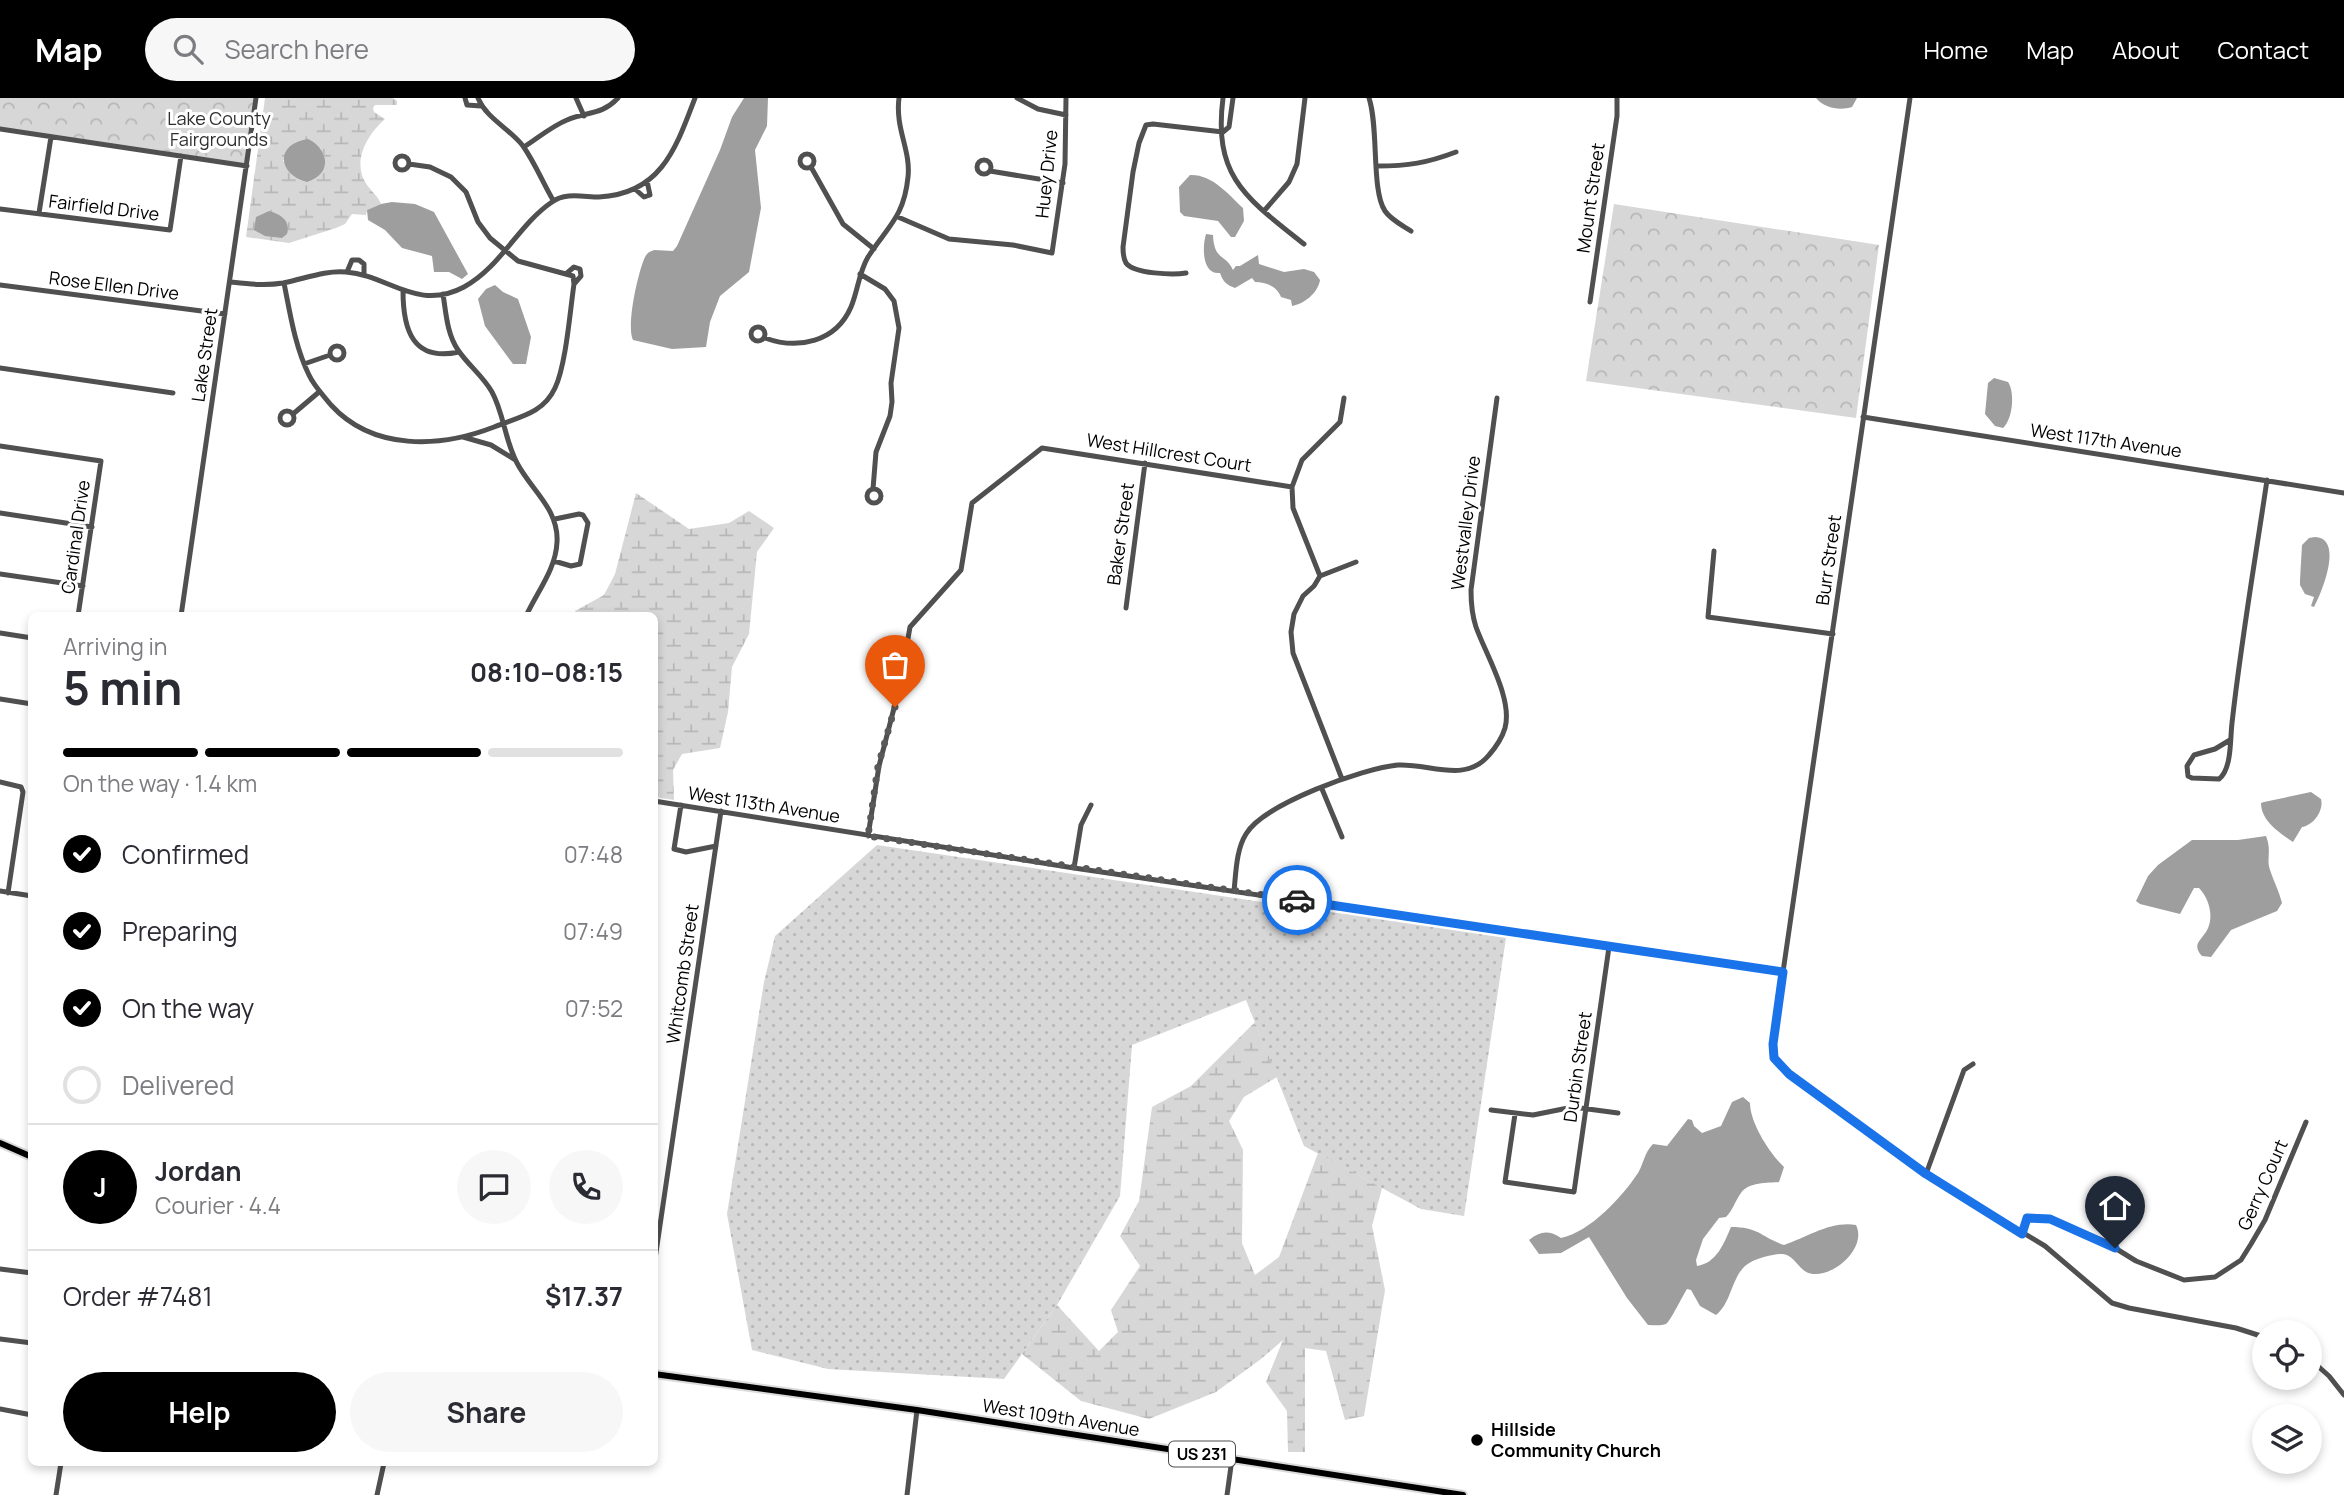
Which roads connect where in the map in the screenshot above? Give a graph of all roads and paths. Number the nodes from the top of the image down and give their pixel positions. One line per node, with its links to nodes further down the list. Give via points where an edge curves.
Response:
1 (256, 98): 26 (street, Lake Street)
2 (465, 98): 16 (street, via 467,105)
3 (478, 98): 16 (street)
4 (576, 98): 18 (street)
5 (618, 98): 18 (street)
6 (695, 98): 30 (street, via 674,151)
7 (898, 98): 37 (street, via 909,173)
8 (1017, 98): 17 (street, via 1038,109)
9 (1066, 98): 17 (street, Huey Drive)
10 (1223, 98): 20 (street)
11 (1233, 98): 20 (street)
12 (1305, 98): 35 (street, via 1297,164 1289,182)
13 (1369, 98): 27 (street)
14 (1617, 98): 53 (street, Mount Street)
15 (1910, 98): 65 (street, Burr Street)
16 (481, 106): 22 (street)
17 (1066, 115): 31 (street, Huey Drive)
18 (584, 116): 22 (street, via 568,119)
19 (0, 130): 21 (street)
20 (1223, 132): 35 (street, via 1222,148 1232,177); 43 (street, via 1153,124 1146,125 1139,143 1123,247 1125,262 1140,270 1174,275)
21 (51, 136): 24 (street); 36 (street)
22 (524, 148): 33 (street)
23 (1456, 152): 27 (street, via 1412,166)
24 (181, 156): 26 (street); 36 (street, Fairfield Drive, via 170,230)
25 (409, 164): 41 (street, via 451,177 466,192 478,222)
26 (247, 166): 47 (street, Lake Street)
27 (1377, 166): 38 (street, via 1384,210)
28 (811, 167): 40 (street, via 843,224)
29 (990, 171): 31 (street)
30 (647, 181): 32 (street); 32 (street, via 650,195 644,197)
31 (1063, 183): 37 (street, Huey Drive, via 1052,253 949,239)
32 (635, 188): 33 (street, via 600,197)
33 (553, 200): 41 (street)
34 (0, 209): 36 (street, Fairfield Drive)
35 (1264, 211): 39 (street)
36 (39, 213)
37 (898, 217): 40 (street)
38 (1411, 231)
39 (1304, 244)
40 (874, 249): 45 (street)
41 (505, 251): 44 (street, via 526,264); 52 (street, via 463,288)
42 (346, 272): 46 (street); 46 (street, via 352,260 359,260); 48 (street)
43 (1186, 272)
44 (570, 274): 49 (street); 49 (street, via 574,267 580,269 581,276)
45 (860, 274): 55 (street, via 850,309 833,331 800,344); 73 (street, via 885,289 894,301 899,328 892,402 876,452)
46 (364, 275): 51 (street)
47 (230, 282): 48 (street); 54 (street, Lake Street)
48 (284, 283): 58 (street)
49 (574, 284): 66 (street, via 555,389 540,408)
50 (0, 285): 54 (street, Rose Ellen Drive)
51 (403, 291): 52 (street); 56 (street, via 404,319 418,345 445,355)
52 (443, 294): 56 (street, via 448,326)
53 (1590, 302)
54 (225, 314): 86 (street, Lake Street)
55 (765, 338)
56 (459, 352): 66 (street, via 492,393)
57 (330, 355): 58 (street)
58 (304, 364): 60 (street)
59 (0, 368): 61 (street)
60 (320, 392): 64 (street); 67 (street, via 339,413 373,434 419,443)
61 (173, 393)
62 (1344, 398): 72 (street, via 1340,422 1302,460)
63 (1497, 398): 94 (street, Westvalley Drive, via 1471,605 1507,711 1505,728 1497,746 1476,767 1448,771 1402,765)
64 (293, 414)
65 (1863, 417): 71 (street, West 117th Avenue); 89 (street, Burr Street)
66 (504, 423): 67 (street); 69 (street)
67 (460, 437): 69 (street, via 491,445)
68 (0, 446): 77 (street, Cardinal Drive, via 101,461)
69 (514, 459): 76 (street)
70 (1145, 463): 72 (street, West Hillcrest Court); 84 (street, Baker Street); 101 (street, West Hillcrest Court, via 1042,448 972,503 961,570 910,627 878,766)
71 (2267, 480): 74 (street, West 117th Avenue); 93 (street)
72 (1292, 487): 82 (street, via 1293,508)
73 (873, 489)
74 (2344, 493)
75 (0, 513): 77 (street)
76 (555, 519): 79 (street); 79 (street, via 579,514 588,523 580,564)
77 (92, 527): 83 (street, Cardinal Drive)
78 (1714, 551): 89 (street, via 1708,617)
79 (554, 561): 87 (street)
80 (1356, 562): 82 (street)
81 (0, 574): 83 (street)
82 (1320, 576): 94 (street, via 1294,614 1293,653)
83 (83, 586): 85 (street, Cardinal Drive)
84 (1126, 608)
85 (80, 612)
86 (182, 612)
87 (528, 612)
88 (0, 634): 90 (street)
89 (1833, 634): 110 (street, Burr Street)
90 (28, 638)
91 (0, 699): 92 (street)
92 (28, 703)
93 (2230, 740): 93 (street, via 2194,755 2188,776 2219,779 2224,775)
94 (1342, 779): 96 (street, Westvalley Drive)
95 (0, 782): 107 (street, via 21,787 23,792)
96 (1322, 789): 102 (street); 106 (street, Westvalley Drive, via 1280,805 1245,835)
97 (658, 802): 99 (street, West 113th Avenue)
98 (1091, 805): 104 (street, via 1080,825)
99 (681, 806): 100 (street, West 113th Avenue); 103 (street, via 674,849 686,852)
100 (721, 811): 101 (street, West 113th Avenue); 103 (street, Whitcomb Street)
101 (868, 836): 104 (street, West 113th Avenue)
102 (1342, 837)
103 (716, 846): 121 (street, Whitcomb Street)
104 (1074, 868): 106 (street, West 113th Avenue)
105 (0, 891): 107 (street)
106 (1234, 891): 109 (street, West 113th Avenue)
107 (8, 892): 108 (street)
108 (28, 895)
109 (1609, 947): 110 (street, West 113th Avenue); 112 (street, Durbin Street)
110 (1783, 972): 119 (street, Burr Street, via 1774,1058)
111 (1973, 1064): 119 (street, via 1964,1070)
112 (1586, 1109): 114 (street); 114 (street, Durbin Street, via 1574,1192 1506,1182); 115 (street)
113 (1491, 1110): 114 (street)
114 (1515, 1114)
115 (1618, 1114)
116 (2306, 1122): 120 (street, Gerry Court, via 2251,1244 2241,1261 2215,1277 2184,1280 2160,1272 2050,1219 2027,1218)
117 (0, 1143): 118 (main road)
118 (28, 1155)
119 (1926, 1174): 120 (street, Burr Street)
120 (2022, 1234): 124 (street, Burr Street, via 2045,1246 2112,1303)
121 (658, 1239)
122 (0, 1269): 123 (street)
123 (28, 1272)
124 (2252, 1333)
125 (0, 1339): 126 (street)
126 (28, 1342)
127 (2322, 1370): 129 (street)
128 (658, 1375): 131 (main road, West 109th Avenue / US 231)
129 (2344, 1395)
130 (0, 1409): 132 (street)
131 (917, 1410): 133 (main road, West 109th Avenue / US 231); 138 (street)
132 (28, 1414)
133 (1232, 1459): 139 (street); 140 (main road, West 109th Avenue / US 231)
134 (61, 1466): 136 (street)
135 (383, 1466): 137 (street)
136 (56, 1495)
137 (377, 1495)
138 (907, 1495)
139 (1227, 1495)
140 (1463, 1495)

